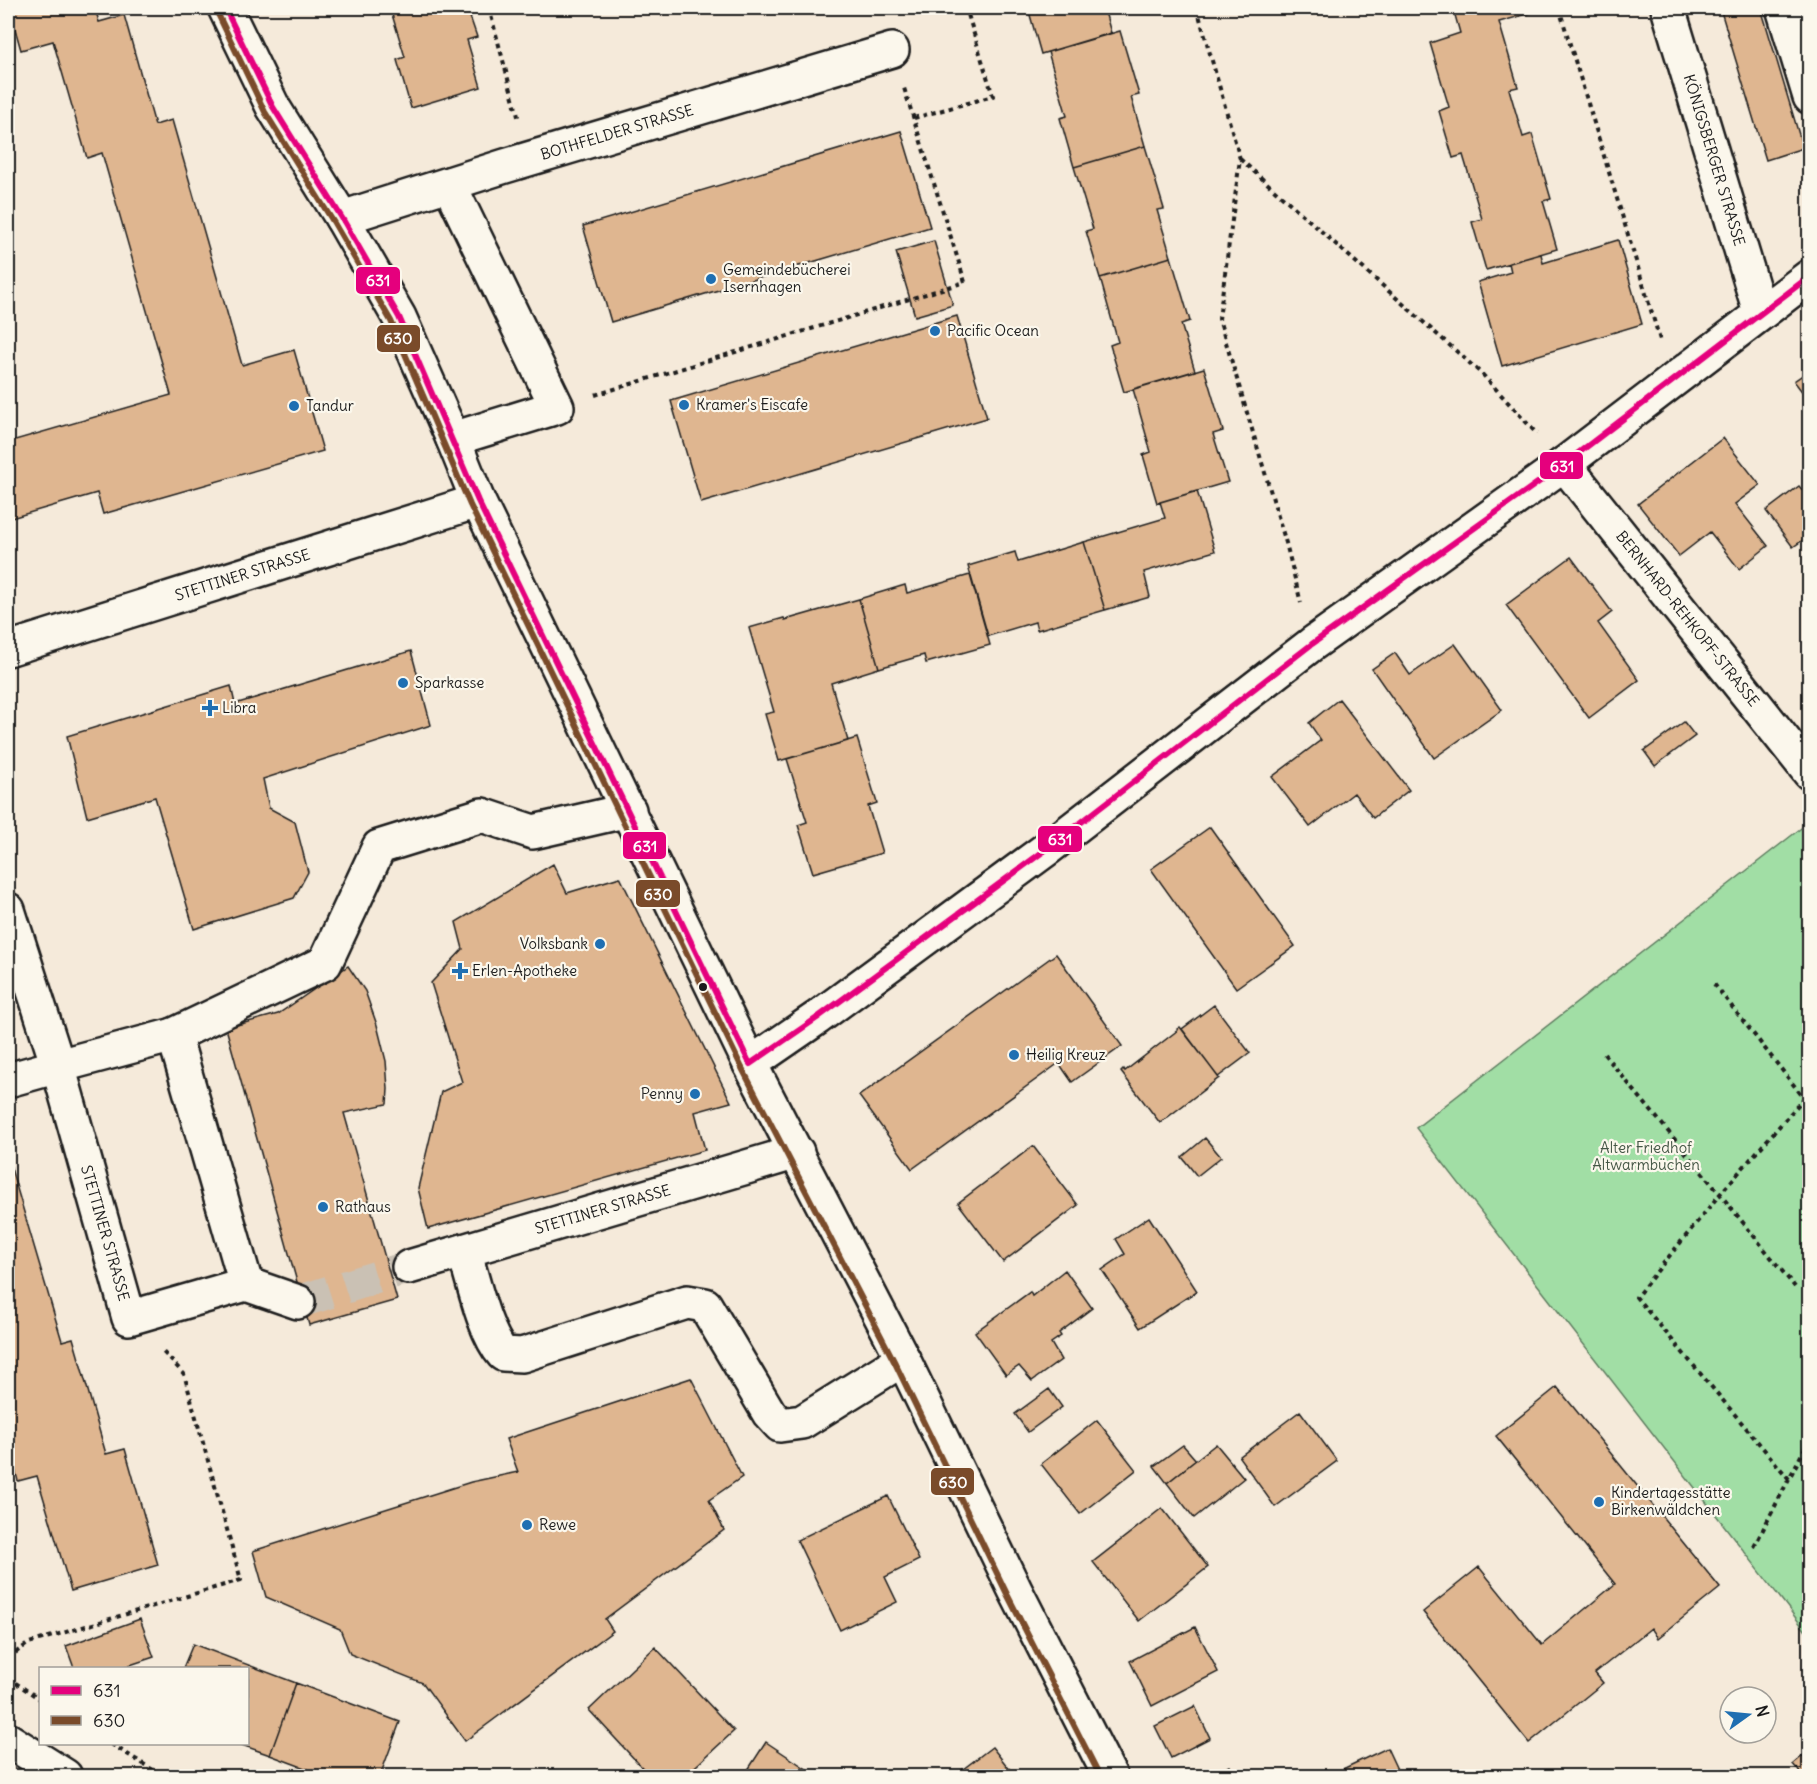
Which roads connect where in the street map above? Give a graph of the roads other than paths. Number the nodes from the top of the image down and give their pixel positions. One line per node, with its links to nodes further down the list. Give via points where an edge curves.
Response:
1 (225, 8): 7 (street, via 273,107)
2 (1668, 8): 9 (street, KÖNIGSBERGER STRASSE)
3 (1783, 8): 5 (street)
4 (892, 50): 6 (street, BOTHFELDER STRASSE)
5 (1809, 97)
6 (449, 184): 7 (street, BOTHFELDER STRASSE); 10 (street, via 557,407)
7 (342, 218): 10 (street, via 399,317)
8 (1809, 276): 9 (street)
9 (1761, 312): 11 (street)
10 (453, 439): 12 (street)
11 (1564, 464): 14 (street, BERNHARD-REHKOPF-STRASSE); 18 (street, via 1312,644 1038,855)
12 (478, 501): 13 (street, STETTINER STRASSE); 15 (street)
13 (8, 649)
14 (1809, 773)
15 (628, 810): 17 (street, via 533,832 482,815 379,848 325,963); 18 (street)
16 (8, 910): 19 (street, STETTINER STRASSE)
17 (174, 1035): 19 (street); 24 (street)
18 (750, 1065): 21 (street)
19 (58, 1066): 20 (street); 24 (street, STETTINER STRASSE, via 129,1318)
20 (8, 1080)
21 (797, 1152): 22 (street, STETTINER STRASSE); 26 (street)
22 (464, 1251): 23 (street, STETTINER STRASSE); 26 (street, via 489,1330 503,1354 522,1355 687,1302 705,1305 780,1425 802,1422)
23 (409, 1267)
24 (246, 1284): 25 (street)
25 (298, 1302)
26 (903, 1359): 29 (street)
27 (8, 1740): 28 (street)
28 (65, 1776)
29 (1110, 1776)

